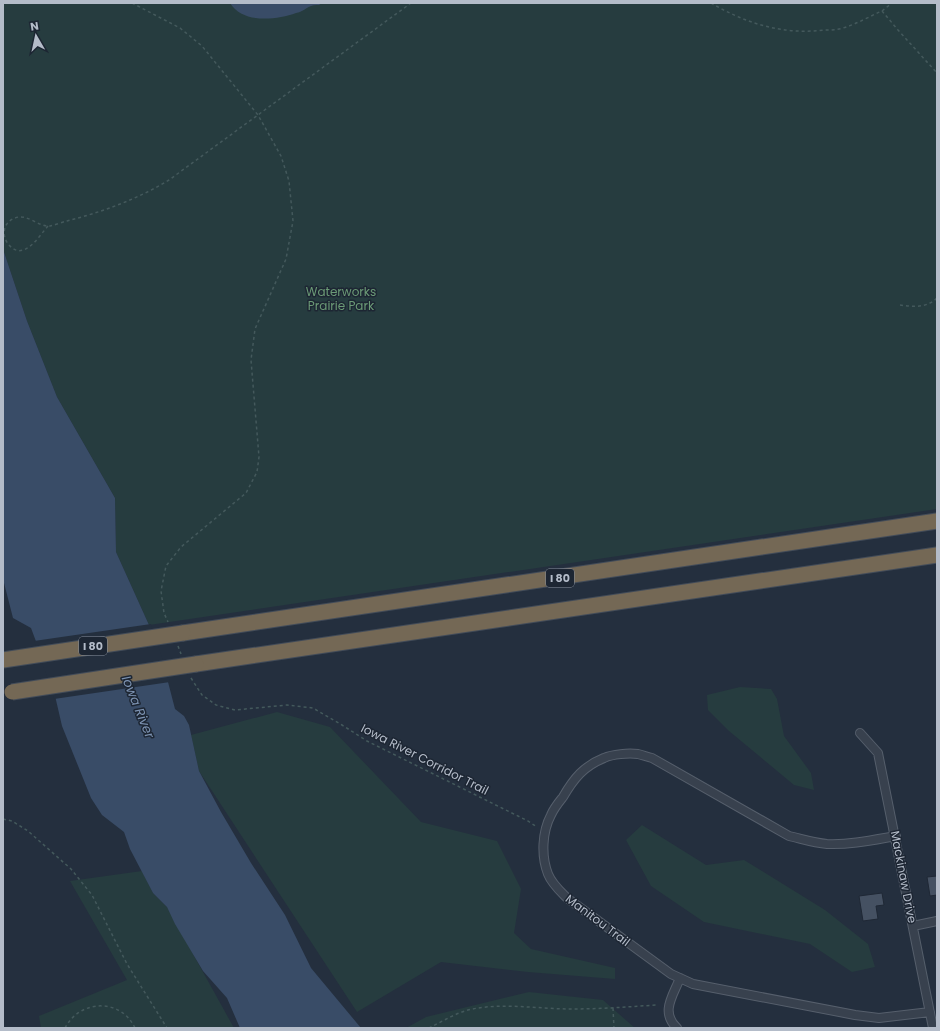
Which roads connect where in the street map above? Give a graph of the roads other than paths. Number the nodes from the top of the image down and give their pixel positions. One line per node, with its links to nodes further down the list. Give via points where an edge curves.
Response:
1 (937, 521): 3 (highway, I 80, bridge, via 180,637)
2 (937, 555): 4 (highway, bridge, via 193,669)
3 (3, 660)
4 (8, 693)
5 (860, 734): 6 (street, Mackinaw Drive, via 878,753)
6 (896, 836): 8 (street, Mackinaw Drive); 9 (street, Manitou Trail, via 848,844 809,841 790,836 652,758 637,754 606,757 590,765 574,779 551,815 543,843 548,874 567,898)
7 (937, 921): 8 (street)
8 (913, 926): 10 (street, Mackinaw Drive)
9 (680, 978): 10 (street, Manitou Trail, via 693,984 855,1015 879,1018); 11 (street, via 668,1008 668,1016)
10 (930, 1012): 12 (street, Mackinaw Drive)
11 (677, 1028)
12 (933, 1028)

